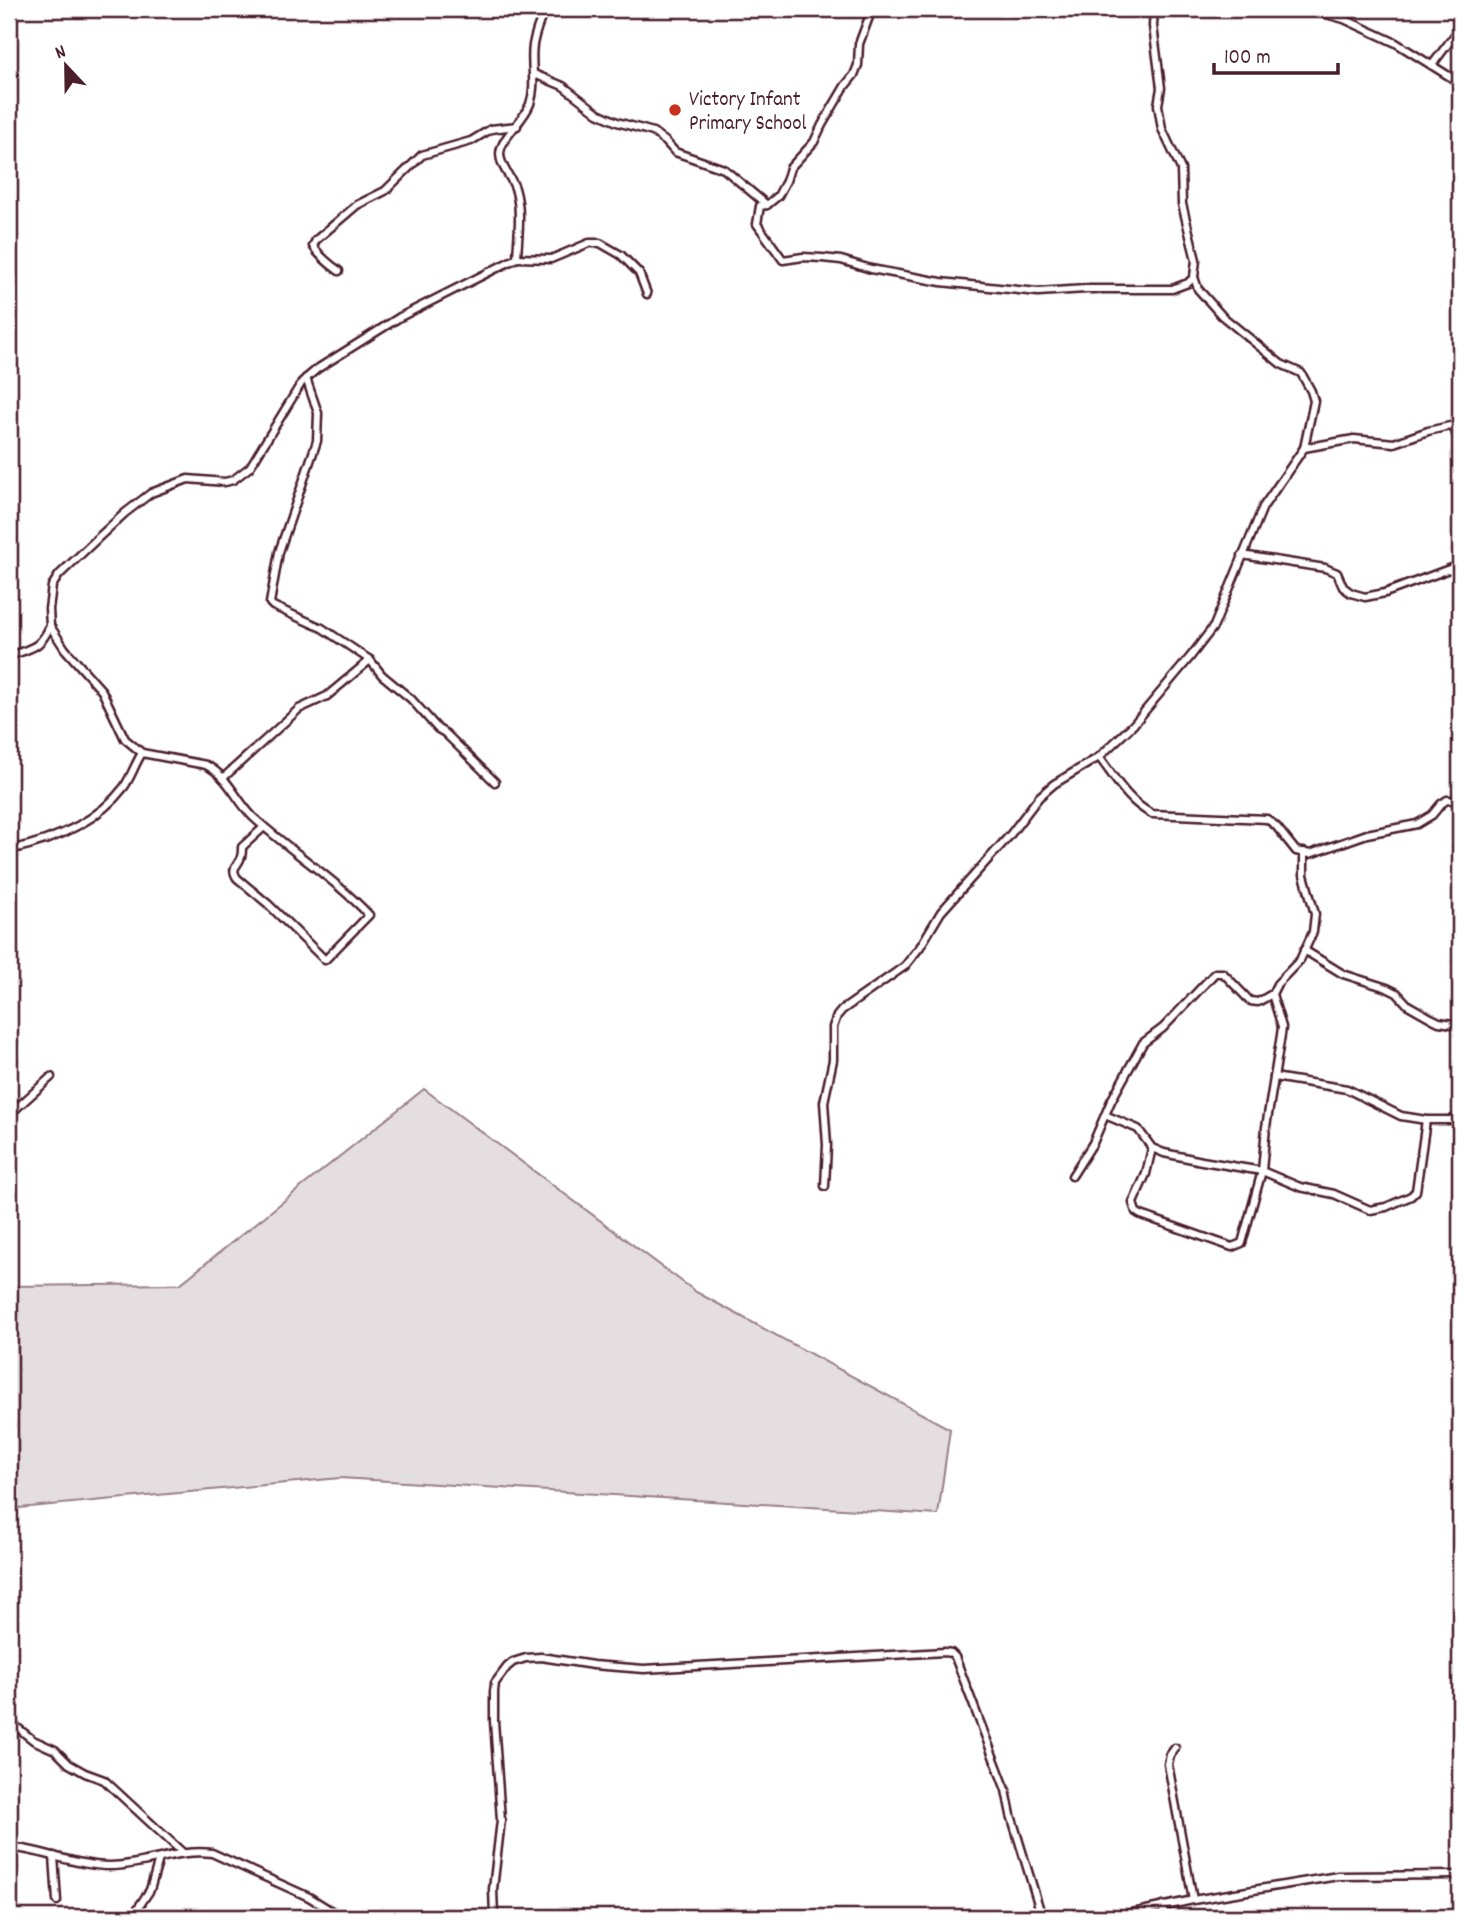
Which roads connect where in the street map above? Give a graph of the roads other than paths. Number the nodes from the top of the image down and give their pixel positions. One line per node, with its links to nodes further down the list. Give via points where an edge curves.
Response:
1 (545, 9): 7 (street, via 533,45)
2 (872, 9): 10 (street, via 854,75 814,142 790,168 778,196)
3 (1153, 9): 13 (street, via 1161,88 1158,105 1162,129 1181,169 1182,204 1196,260)
4 (1308, 9): 6 (street, via 1344,19)
5 (1460, 28): 6 (street)
6 (1432, 65): 8 (street)
7 (534, 74): 9 (street, via 531,100); 10 (street, via 563,86 598,113 653,132 675,152 724,169)
8 (1460, 83)
9 (517, 125): 11 (street, via 503,141 500,154 520,208); 12 (street, via 491,129 471,141 422,155 385,191 357,205 313,246)
10 (767, 205): 13 (street, via 760,206 757,224 783,260 841,260 941,282 1038,292 1171,289)
11 (517, 258): 14 (street, via 551,259 600,243 639,273); 15 (street, via 400,317)
12 (339, 271)
13 (1194, 277): 17 (street, via 1198,289 1222,316 1281,364 1301,373 1314,401)
14 (647, 294)
15 (306, 378): 20 (street, via 250,467 239,476 225,482 188,479 151,493 59,575 51,586); 22 (street, via 318,413 317,441 279,552 270,603 321,628)
16 (1460, 447): 17 (street, via 1450,426 1394,443 1354,439)
17 (1304, 448): 18 (street, via 1263,508)
18 (1242, 555): 19 (street, via 1325,568 1337,573 1351,593 1365,597); 24 (street, via 1213,626 1133,725)
19 (1460, 565)
20 (51, 626): 21 (street, via 42,642); 23 (street, via 102,691 125,739)
21 (9, 656)
22 (370, 660): 25 (street, via 327,696 299,709); 26 (street)
23 (142, 753): 25 (street, via 206,765); 29 (street, via 122,789 86,821 52,839)
24 (1099, 757): 30 (street, via 1132,801 1152,814 1267,819 1296,851); 43 (street, via 1038,797 945,906 905,966 837,1016 824,1102)
25 (223, 778): 28 (street)
26 (495, 782)
27 (1460, 803): 30 (street, via 1447,800 1417,824)
28 (264, 827): 28 (street, via 369,915 325,960 233,873 242,847)
29 (9, 850)
30 (1304, 852): 31 (street, via 1304,875 1315,914)
31 (1304, 950): 32 (street); 33 (street, via 1343,974 1397,993 1415,1010 1439,1022)
32 (1272, 994): 35 (street, via 1282,1027); 37 (street, via 1250,1001 1223,973 1215,973 1143,1043)
33 (1460, 1025)
34 (51, 1077): 36 (street)
35 (1273, 1077): 39 (street, via 1347,1089 1401,1116); 41 (street)
36 (9, 1115)
37 (1105, 1115): 40 (street, via 1138,1129); 42 (street)
38 (1460, 1118): 39 (street)
39 (1426, 1120): 41 (street, via 1416,1191 1386,1207 1370,1210)
40 (1152, 1148): 41 (street); 41 (street, via 1133,1203 1136,1212 1232,1247 1242,1244 1246,1234)
41 (1262, 1171)
42 (1072, 1176)
43 (825, 1186)
44 (9, 1721): 47 (street, via 33,1741 104,1780)
45 (1175, 1748): 51 (street, via 1168,1763)
46 (9, 1847): 48 (street)
47 (183, 1853): 49 (street); 55 (street, via 212,1853 309,1897)
48 (54, 1856): 49 (street, via 110,1866); 52 (street)
49 (159, 1859): 54 (street, via 150,1890)
50 (1460, 1875): 51 (street, via 1338,1876)
51 (1193, 1900): 53 (street)
52 (57, 1901)
53 (1163, 1906): 58 (street); 59 (street)
54 (132, 1917)
55 (341, 1917)
56 (494, 1917): 57 (street, via 501,1820 494,1692 495,1683 513,1662 541,1657 644,1669 945,1652 955,1657 986,1735)
57 (1042, 1917)
58 (1114, 1917)
59 (1164, 1917)

